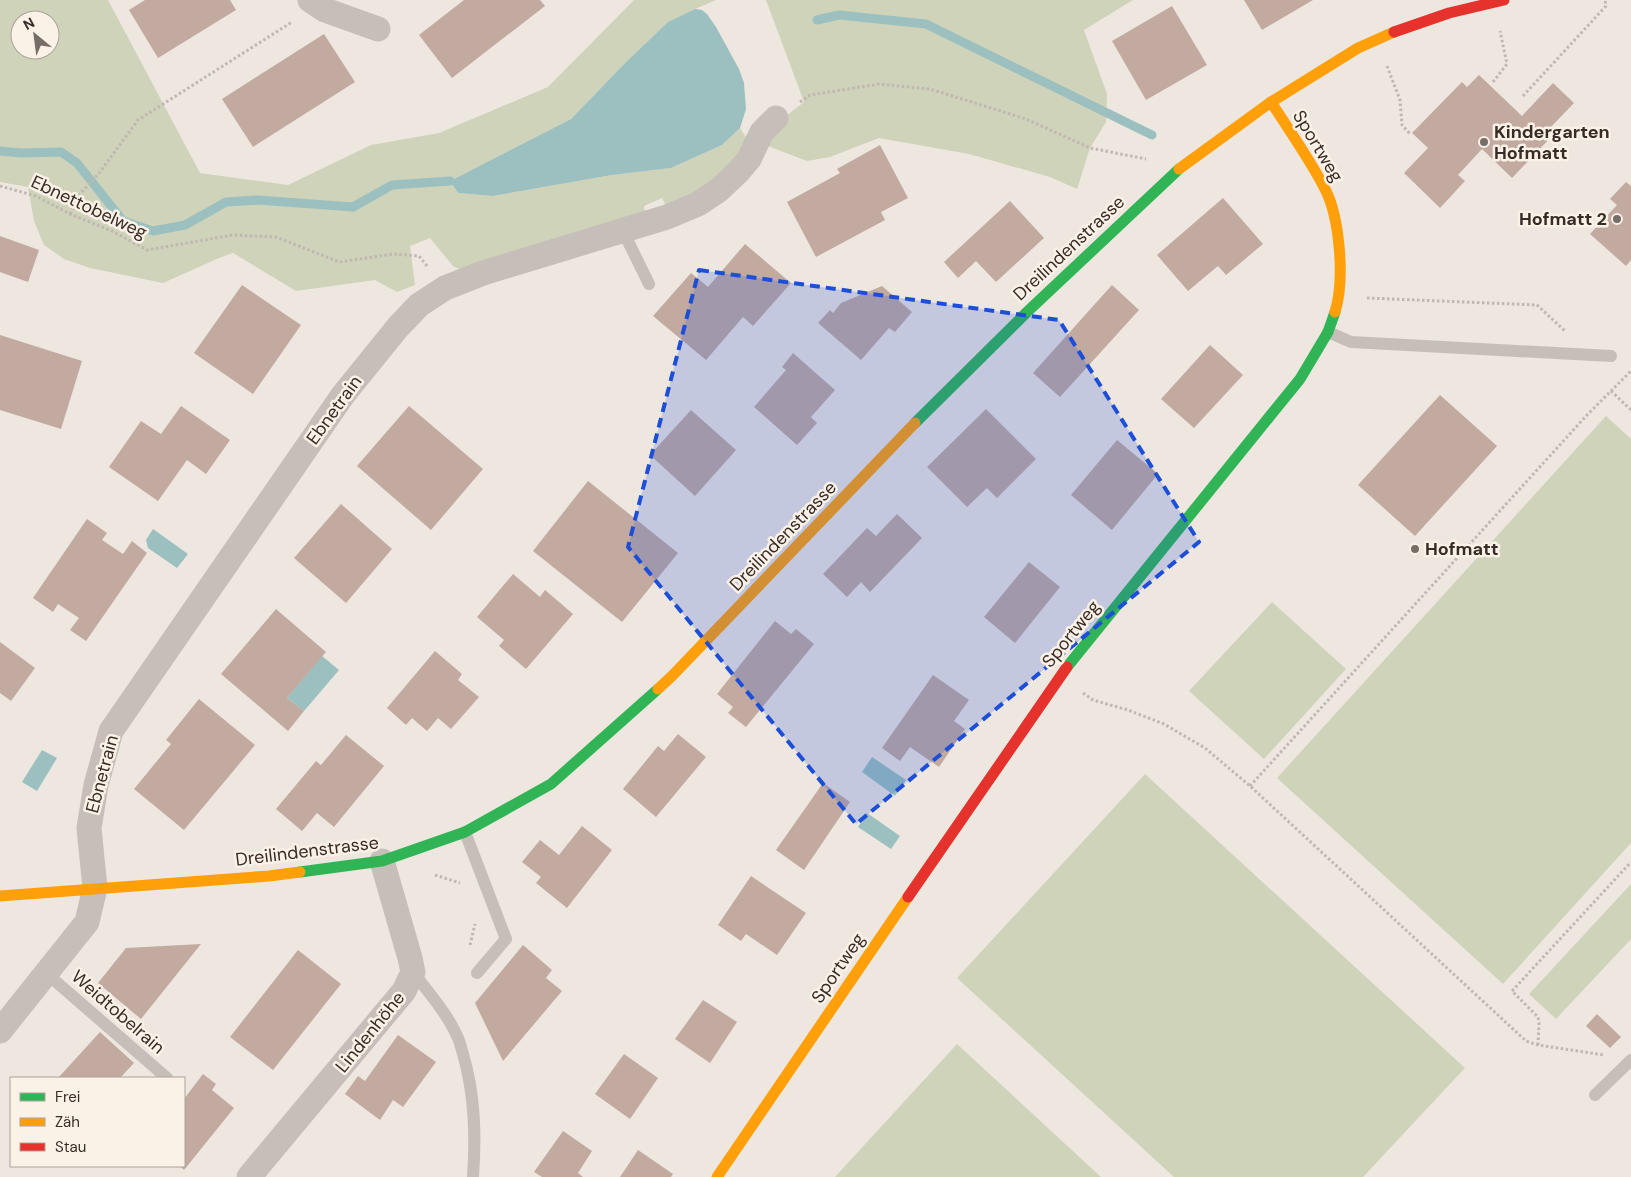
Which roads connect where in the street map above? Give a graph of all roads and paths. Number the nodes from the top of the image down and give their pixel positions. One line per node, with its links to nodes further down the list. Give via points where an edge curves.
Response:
1 (1504, 0): 9 (street, Dreilindenstrasse, via 1393,32 1358,48)
2 (1605, 0): 8 (path, via 1606,6)
3 (303, 9): 4 (street, via 325,10); 14 (path, via 138,120 80,194)
4 (378, 29)
5 (1500, 29): 7 (path, via 1507,64)
6 (1384, 59): 11 (path, via 1400,100 1402,125)
7 (1493, 82)
8 (1523, 96)
9 (1271, 102): 19 (street, Sportweg, via 1325,188 1332,206 1341,280); 27 (street, Dreilindenstrasse, via 1174,173 1027,312 908,430 672,676 551,784)
10 (776, 118): 12 (path, via 810,95 879,84 930,89 1026,119 1090,148); 15 (street, Ebnetrain, via 762,132 749,159 719,190 698,204 667,217)
11 (1411, 135)
12 (1155, 160)
13 (0, 186): 14 (path, Ebnettobelweg, via 36,196)
14 (70, 214): 17 (path, Ebnettobelweg, via 147,250 233,235 276,237 339,262 394,254 420,256)
15 (622, 229): 16 (lane); 17 (street, Ebnetrain)
16 (649, 284)
17 (445, 288): 32 (street, Ebnetrain, via 419,305 398,327 343,395 112,731 96,785 89,828)
18 (1359, 297): 20 (path, via 1537,305)
19 (1328, 332): 20 (lane, via 1351,342); 25 (street, Sportweg, via 1300,379)
20 (1591, 355): 21 (lane)
21 (1611, 356)
22 (1631, 371): 23 (path)
23 (1611, 391): 24 (path); 26 (path)
24 (1631, 410)
25 (1059, 676): 26 (path, via 1093,700 1164,724 1205,748); 46 (street, Sportweg)
26 (1250, 786): 40 (path, via 1526,1041)
27 (465, 832): 28 (street, Dreilindenstrasse); 38 (lane, via 506,939)
28 (382, 861): 32 (street, Dreilindenstrasse, via 269,876); 36 (street, Lindenhöhe)
29 (1631, 862): 40 (path, via 1512,991 1538,1017)
30 (429, 874): 31 (path)
31 (460, 883)
32 (95, 888): 33 (street, Dreilindenstrasse); 37 (street, Ebnetrain, via 87,922)
33 (0, 896)
34 (476, 922): 35 (path)
35 (468, 952)
36 (413, 972): 44 (street, Lindenhöhe, via 404,991); 45 (lane, via 457,1035 469,1074 474,1109)
37 (46, 973): 39 (street, Ebnetrain); 42 (lane, Weidtobelrain)
38 (477, 973)
39 (0, 1031)
40 (1538, 1045): 41 (path)
41 (1630, 1060): 43 (lane)
42 (166, 1077)
43 (1595, 1095)
44 (249, 1177)
45 (473, 1177)
46 (717, 1177)

